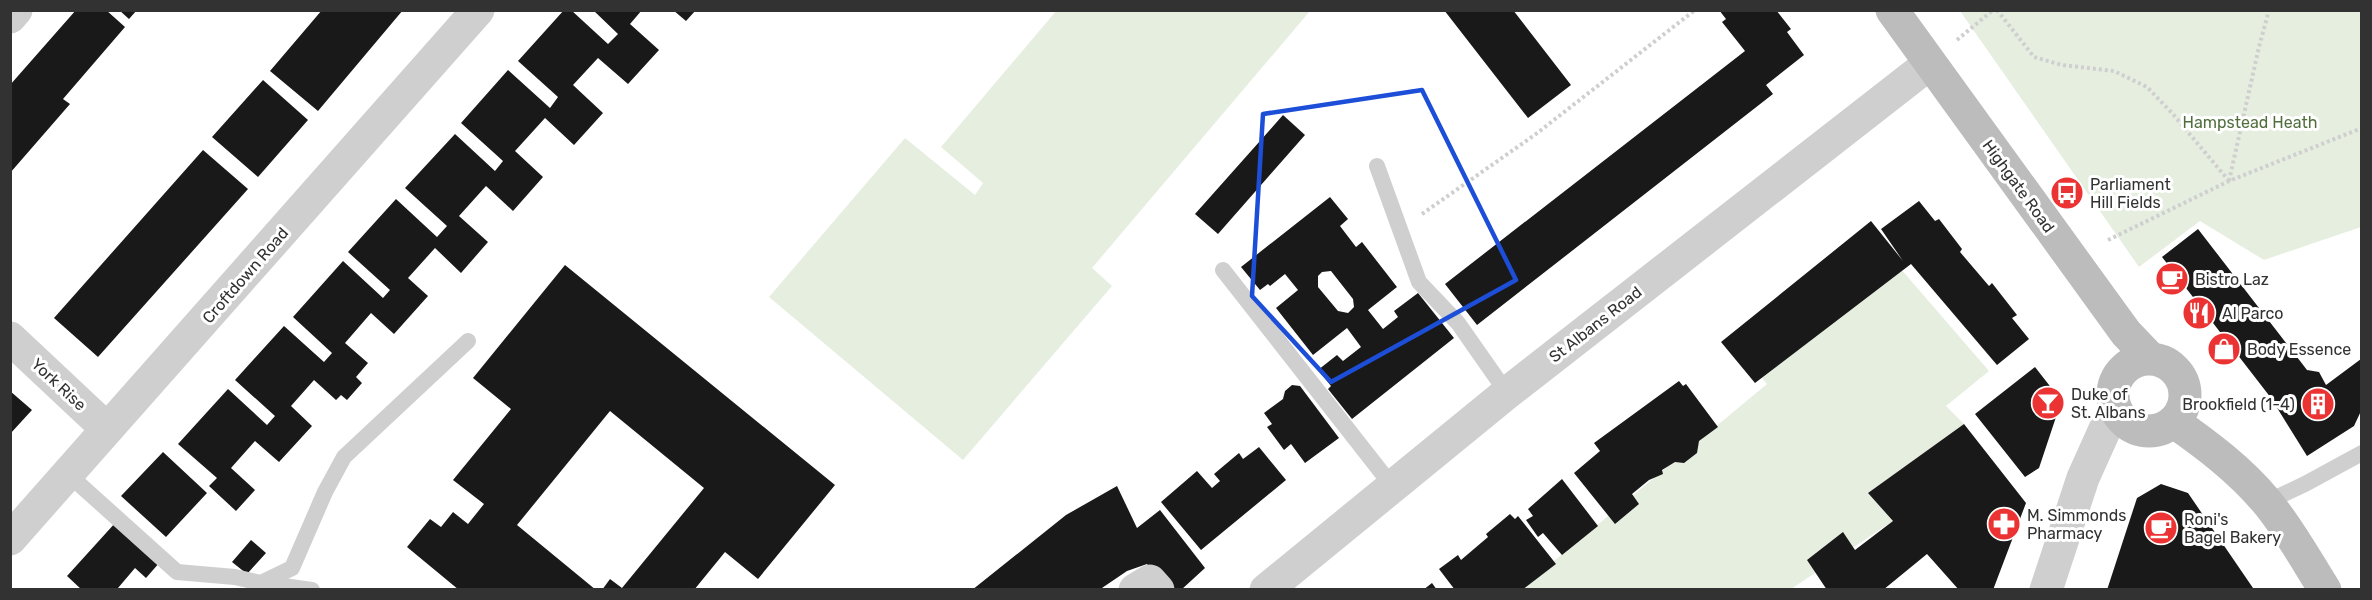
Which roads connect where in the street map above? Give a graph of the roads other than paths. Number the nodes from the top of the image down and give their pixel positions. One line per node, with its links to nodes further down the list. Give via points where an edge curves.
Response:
1 (16, 10): 4 (street)
2 (478, 10): 14 (street, Croftdown Road)
3 (1892, 10): 5 (street, Highgate Road)
4 (10, 17)
5 (1929, 64): 10 (street, Highgate Road, via 2126,333); 11 (street, St Albans Road)
6 (1377, 166): 11 (lane, via 1419,282 1458,323)
7 (1223, 270): 17 (lane)
8 (10, 338): 14 (street, York Rise)
9 (468, 341): 20 (lane, via 344,457 292,568)
10 (2150, 358): 12 (street, via 2123,369 2112,394); 13 (street, via 2164,361 2183,382 2186,396)
11 (1507, 393): 17 (street, St Albans Road)
12 (2114, 409): 13 (street, via 2134,429 2162,430); 25 (street, via 2083,478)
13 (2174, 422): 18 (street, via 2237,471)
14 (107, 429): 16 (street, Croftdown Road)
15 (2361, 453): 18 (lane)
16 (68, 474): 19 (street, Croftdown Road); 20 (lane, via 177,572)
17 (1393, 487): 24 (street, St Albans Road)
18 (2267, 502): 26 (street)
19 (10, 539)
20 (261, 583): 21 (lane)
21 (312, 590)
22 (1135, 590): 23 (street, via 1150,581)
23 (1158, 590)
24 (1266, 590)
25 (2046, 590)
26 (2325, 590)

